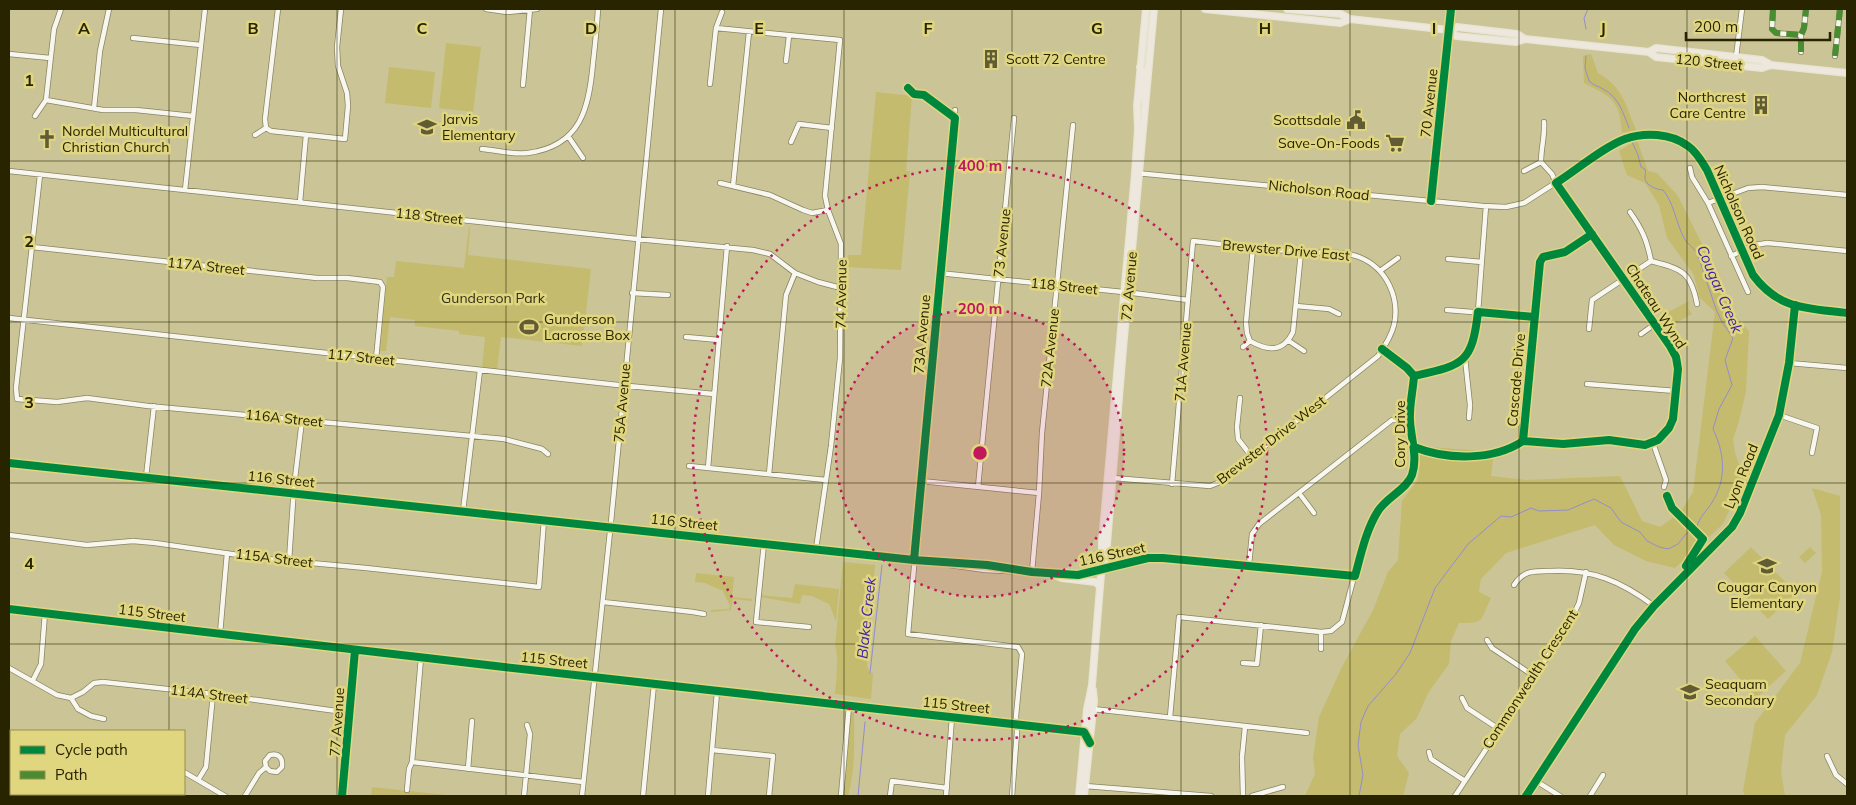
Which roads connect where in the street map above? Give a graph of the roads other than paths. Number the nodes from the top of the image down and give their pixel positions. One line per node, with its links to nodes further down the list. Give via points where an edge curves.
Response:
1 (61, 9): 34 (street)
2 (109, 9): 44 (street, via 100,50)
3 (205, 9): 28 (street)
4 (278, 9): 51 (street)
5 (341, 9): 54 (street, via 337,47 338,66 347,93 345,139)
6 (486, 9): 7 (street, via 507,12)
7 (530, 9): 8 (street); 41 (street)
8 (537, 9)
9 (598, 9): 55 (street, via 587,107)
10 (661, 9): 78 (street, 75A Avenue)
11 (1146, 9): 38 (main road, 72 Avenue)
12 (1154, 9): 43 (main road, 72 Avenue)
13 (1205, 9): 21 (main road, 120 Street, via 1340,23)
14 (1287, 9): 21 (main road, 120 Street, via 1341,14)
15 (1451, 9): 23 (street, 70 Avenue)
16 (1742, 9): 33 (street)
17 (1773, 9): 26 (street, via 1772,29 1776,33)
18 (1806, 9): 26 (street)
19 (1840, 9): 32 (street)
20 (722, 12): 22 (street)
21 (1350, 19): 23 (main road, 120 Street)
22 (716, 28): 24 (street); 40 (street)
23 (1450, 30): 29 (main road, 120 Street, via 1457,27 1495,31 1517,34 1524,39); 71 (street, 70 Avenue)
24 (748, 32): 25 (street); 67 (street)
25 (789, 36): 35 (street); 52 (street, 74 Avenue, via 840,40)
26 (1801, 36): 30 (street)
27 (133, 38): 28 (street)
28 (201, 45): 47 (street)
29 (1649, 52): 33 (main road, 120 Street, via 1656,48); 36 (main road, 120 Street, via 1656,57)
30 (1801, 52)
31 (9, 54): 34 (street)
32 (1835, 56)
33 (1736, 57): 36 (street); 37 (main road, 120 Street, via 1762,60)
34 (50, 58): 42 (street)
35 (786, 61)
36 (1736, 65): 37 (main road, 120 Street, via 1762,68)
37 (1771, 65): 39 (main road, 120 Street)
38 (1140, 67): 43 (main road, via 1144,73 1142,95); 63 (main road, 72 Avenue)
39 (1847, 73)
40 (710, 84)
41 (522, 85)
42 (46, 100): 44 (street); 46 (street)
43 (1146, 105): 63 (main road, 72 Avenue)
44 (94, 108): 47 (street)
45 (955, 110): 93 (street, 73A Avenue)
46 (35, 116)
47 (193, 116): 68 (street)
48 (1014, 118): 94 (street, 73 Avenue)
49 (1544, 122): 59 (street)
50 (1073, 125): 96 (street, 72A Avenue)
51 (266, 128): 53 (street); 54 (street)
52 (832, 128): 56 (street, via 799,124); 75 (street, 74 Avenue, via 825,196)
53 (255, 135)
54 (306, 135): 72 (street)
55 (568, 136): 57 (street, via 552,146 525,154); 58 (street)
56 (791, 142)
57 (482, 148)
58 (583, 158)
59 (1541, 162): 62 (street); 66 (street)
60 (1690, 168): 73 (street, Nicholson Road)
61 (9, 171): 64 (street, 118 Street)
62 (1524, 171)
63 (1137, 173): 71 (street, Nicholson Road); 98 (main road, 72 Avenue)
64 (40, 175): 68 (street, 118 Street); 81 (street)
65 (720, 183): 67 (street)
66 (1556, 183): 70 (street, Nicholson Road, via 1624,139 1651,135 1668,137 1688,146 1700,157); 74 (street, Nicholson Road, via 1524,203); 77 (street, Chateau Wynd)
67 (732, 186): 75 (street, via 770,195 803,210)
68 (185, 190): 72 (street, 118 Street)
69 (1847, 195): 70 (street, via 1762,187 1748,188)
70 (1720, 199): 73 (street, Nicholson Road); 83 (street, Nicholson Road)
71 (1432, 201): 74 (street, Nicholson Road)
72 (300, 202): 78 (street, 118 Street)
73 (1708, 203): 86 (street, Nicholson Road)
74 (1486, 206): 90 (street)
75 (828, 210): 97 (street, 74 Avenue, via 840,244)
76 (1630, 212): 89 (street, via 1648,242)
77 (1592, 234): 95 (street, Chateau Wynd); 110 (street, Cascade Drive, via 1565,252 1543,257)
78 (637, 239): 80 (street, 118 Street); 100 (street, 75A Avenue)
79 (1193, 241): 82 (street, Brewster Drive East); 102 (street, 71A Avenue)
80 (728, 246): 92 (street, 118 Street, via 770,254); 117 (street)
81 (32, 247): 112 (street); 124 (street, 117A Street, via 380,282 384,286)
82 (1253, 248): 85 (street, Brewster Drive East); 118 (street, via 1246,322)
83 (1743, 251): 84 (street, via 1768,243); 86 (street, Nicholson Road); 104 (street, Nicholson Road, via 1753,275 1763,288)
84 (1847, 251)
85 (1301, 252): 91 (street, Brewster Drive East, via 1348,254 1364,259); 105 (street)
86 (1731, 256): 99 (street, Nicholson Road)
87 (1398, 258): 91 (street)
88 (1448, 259): 90 (street)
89 (1650, 261): 95 (street); 103 (street, via 1684,273 1694,288)
90 (1482, 262): 107 (street)
91 (1380, 271): 121 (street, Brewster Drive East, via 1392,290 1396,308 1394,327)
92 (795, 273): 97 (street, 118 Street); 147 (street, via 786,295)
93 (939, 273): 94 (street, 118 Street); 151 (street, 73A Avenue)
94 (998, 279): 96 (street, 118 Street); 153 (street, 73 Avenue)
95 (1624, 279): 113 (street, Chateau Wynd); 114 (street, via 1592,300)
96 (1057, 285): 98 (street, 118 Street); 156 (street, 72A Avenue)
97 (841, 288): 150 (street, 74 Avenue, via 840,358)
98 (1126, 292): 102 (street, 118 Street); 149 (main road, 72 Avenue); 173 (main road, 72 Avenue)
99 (1748, 292)
100 (632, 293): 101 (street); 130 (street, 75A Avenue)
101 (668, 295)
102 (1188, 300): 152 (street, 71A Avenue)
103 (1697, 304)
104 (1795, 305): 108 (street, Nicholson Road); 125 (street, Lyon Road)
105 (1296, 306): 109 (street, via 1329,309); 119 (street)
106 (1447, 310): 107 (street)
107 (1478, 312): 110 (street); 123 (street, via 1475,338)
108 (1847, 313)
109 (1339, 314)
110 (1534, 317): 140 (street, Cascade Drive, via 1523,441)
111 (9, 318): 112 (street, 117 Street)
112 (24, 320): 124 (street, 117 Street); 134 (street, 116A Street, via 17,399 57,402 87,398)
113 (1655, 324): 115 (street); 131 (street, Chateau Wynd, via 1676,357)
114 (1589, 329)
115 (1641, 334)
116 (686, 337): 117 (street)
117 (719, 340): 132 (street)
118 (1250, 341): 119 (street, via 1276,349); 120 (street)
119 (1289, 341): 122 (street)
120 (1243, 347)
121 (1382, 349): 138 (street, Cory Drive, via 1414,376); 143 (street, Brewster Drive West, via 1378,356)
122 (1304, 351)
123 (1465, 358): 128 (street); 136 (street)
124 (376, 359): 127 (street, 117 Street)
125 (1789, 363): 126 (street); 135 (street, Lyon Road)
126 (1847, 368)
127 (480, 370): 130 (street, 117 Street); 139 (street)
128 (1429, 372)
129 (1587, 384): 131 (street)
130 (623, 386): 132 (street, 117 Street); 161 (street, 75A Avenue)
131 (1676, 391): 140 (street, Chateau Wynd, via 1673,419 1669,428)
132 (714, 394): 146 (street)
133 (1240, 398): 143 (street, via 1238,438)
134 (154, 406): 137 (street, 116A Street); 148 (street)
135 (1779, 416): 142 (street, via 1817,428); 181 (street, Lyon Road, via 1732,527)
136 (1469, 418)
137 (302, 420): 139 (street, 116A Street); 155 (street)
138 (1410, 420): 157 (street, via 1392,420); 177 (street, Cory Drive, via 1412,474 1407,484 1378,511)
139 (472, 436): 141 (street, 116A Street, via 504,439 542,449); 158 (street)
140 (1653, 443): 154 (street, via 1666,480)
141 (548, 454)
142 (1812, 454)
143 (1252, 457): 152 (street, Brewster Drive West, via 1210,486)
144 (9, 463): 148 (street, 116 Street)
145 (689, 466): 146 (street)
146 (708, 468): 147 (street)
147 (768, 474): 150 (street)
148 (146, 477): 155 (street, 116 Street)
149 (1113, 478): 152 (street, Brewster Drive West); 167 (main road, 72 Avenue)
150 (826, 480): 164 (street, 74 Avenue)
151 (921, 481): 153 (street); 169 (street, 73A Avenue)
152 (1172, 484)
153 (978, 487): 156 (street)
154 (1664, 487)
155 (294, 493): 158 (street, 116 Street); 171 (street)
156 (1039, 493): 174 (street, 72A Avenue)
157 (1299, 493): 159 (street); 172 (street, via 1259,524 1252,534)
158 (463, 511): 160 (street, 116 Street)
159 (1314, 513)
160 (544, 519): 161 (street, 116 Street); 171 (street, 115A Street, via 539,587)
161 (611, 526): 163 (street, 116 Street); 180 (street, 75A Avenue)
162 (9, 535): 166 (street, 115A Street, via 87,545 133,541)
163 (764, 543): 164 (street, 116 Street); 186 (street, via 756,622)
164 (816, 549): 169 (street, 116 Street)
165 (1114, 551): 168 (street, 116 Street, via 1146,554)
166 (227, 553): 171 (street, 115A Street); 188 (street)
167 (1106, 556): 170 (main road); 173 (main road, 72 Avenue)
168 (1148, 558): 170 (street, 116 Street); 172 (street, 116 Street)
169 (914, 560): 174 (street, 116 Street, via 985,570); 211 (street, 73A Avenue, via 908,634 1018,647 1022,654)
170 (1139, 561): 173 (street, 116 Street)
171 (289, 562)
172 (1249, 565): 177 (street, 116 Street)
173 (1102, 566): 176 (street, 116 Street, via 1078,575); 179 (main road, 72 Avenue)
174 (1032, 572): 176 (street, 116 Street)
175 (1586, 572): 178 (street, via 1531,571); 181 (street, via 1615,581); 195 (street, Commonwealth Crescent, via 1579,603 1569,624)
176 (1050, 573): 179 (main road, via 1062,578 1095,582)
177 (1355, 576): 187 (street, Cory Drive, via 1342,622)
178 (1514, 585)
179 (1100, 586): 199 (main road, 72 Avenue)
180 (602, 602): 184 (street); 196 (street, 75A Avenue)
181 (1654, 606): 229 (street, Lyon Road, via 1635,629)
182 (9, 609): 183 (street, 115 Street)
183 (45, 613): 188 (street, 115 Street); 197 (street, via 41,664)
184 (704, 614)
185 (1261, 625): 187 (street); 193 (street, via 1257,664); 208 (street, via 1179,617)
186 (809, 627)
187 (1321, 632): 190 (street)
188 (220, 634): 191 (street, 115 Street)
189 (1487, 640): 195 (street, via 1492,648)
190 (1321, 649)
191 (355, 650): 192 (street, 115 Street); 206 (street, 77 Avenue)
192 (421, 658): 196 (street, 115 Street); 221 (street)
193 (1244, 663)
194 (9, 668): 197 (street)
195 (1534, 676): 214 (street, Commonwealth Crescent)
196 (594, 677): 198 (street, 115 Street); 230 (street, 75A Avenue)
197 (33, 680): 202 (street, via 58,695)
198 (654, 684): 200 (street, 115 Street); 241 (street)
199 (1092, 686): 205 (main road, 72 Avenue); 215 (main road, 72 Avenue)
200 (717, 692): 204 (street, 115 Street); 218 (street)
201 (213, 694): 202 (street, 114A Street, via 103,682 94,683); 206 (street, 114A Street); 227 (street, via 206,767)
202 (71, 698): 209 (street, via 78,708)
203 (1462, 698): 214 (street, via 1466,708)
204 (849, 706): 207 (street, 115 Street); 244 (street)
205 (1093, 709): 208 (street); 217 (main road, 72 Avenue)
206 (351, 714): 238 (street, 77 Avenue)
207 (952, 717): 211 (street, 115 Street); 234 (street)
208 (1170, 717): 213 (street)
209 (104, 719)
210 (472, 721): 223 (street)
211 (1017, 724): 215 (street, 115 Street); 247 (street)
212 (527, 725): 226 (street, via 530,734)
213 (1245, 727): 216 (street); 251 (street)
214 (1499, 728): 228 (street, Commonwealth Crescent)
215 (1084, 732): 217 (street); 248 (main road, 72 Avenue)
216 (1307, 733)
217 (1090, 743): 232 (main road, 72 Avenue)
218 (712, 750): 242 (street); 243 (street, via 773,756)
219 (1429, 752): 228 (street, via 1431,759)
220 (1827, 756): 231 (street, via 1836,775)
221 (412, 762): 223 (street); 235 (street)
222 (266, 767): 222 (street, via 277,772 283,760 275,754 270,755); 237 (street)
223 (468, 768): 226 (street)
224 (185, 773): 227 (street)
225 (1602, 775): 256 (street)
226 (526, 776): 230 (street); 239 (street)
227 (198, 780): 236 (street)
228 (1465, 781): 253 (street, Commonwealth Crescent)
229 (1536, 781): 254 (street, Lyon Road); 255 (street)
230 (583, 782): 240 (street, 75A Avenue)
231 (1847, 784)
232 (1085, 786): 249 (main road, 72 Avenue); 250 (street)
233 (1283, 787): 252 (street)
234 (947, 788): 245 (street, via 892,781); 246 (street)
235 (407, 790)
236 (224, 796)
237 (245, 796)
238 (342, 796)
239 (524, 796)
240 (582, 796)
241 (643, 796)
242 (708, 796)
243 (769, 796)
244 (841, 796)
245 (890, 796)
246 (946, 796)
247 (1012, 796)
248 (1079, 796)
249 (1084, 796)
250 (1211, 796)
251 (1243, 796)
252 (1252, 796)
253 (1455, 796)
254 (1526, 796)
255 (1560, 796)
256 (1590, 796)

